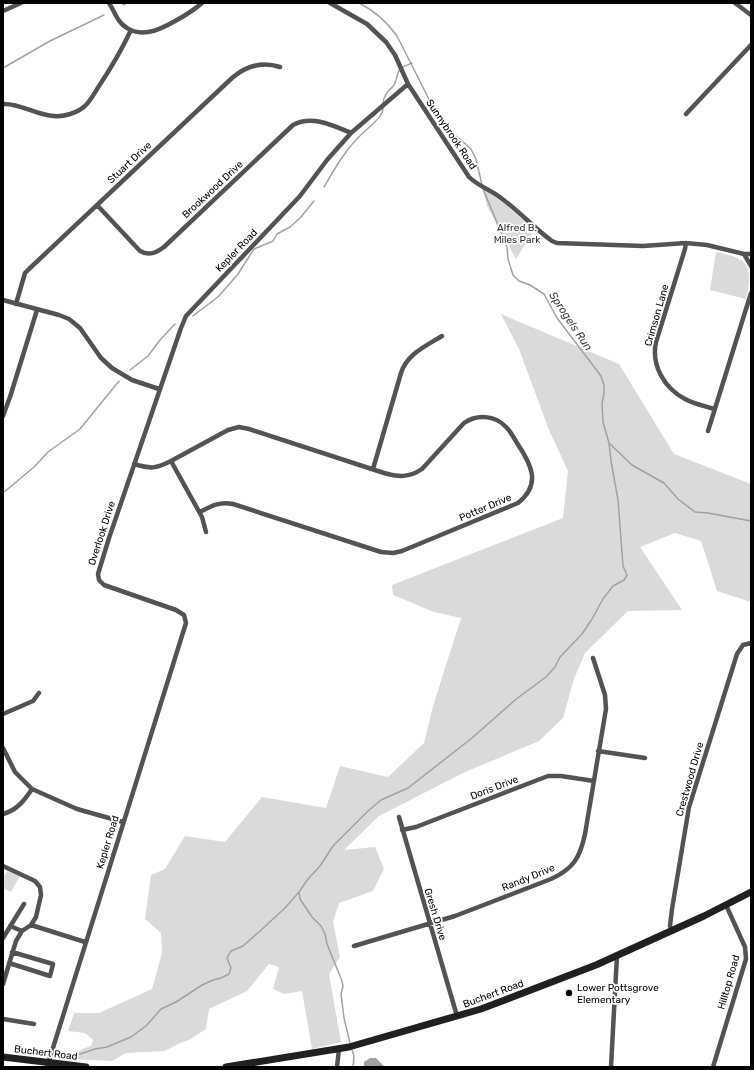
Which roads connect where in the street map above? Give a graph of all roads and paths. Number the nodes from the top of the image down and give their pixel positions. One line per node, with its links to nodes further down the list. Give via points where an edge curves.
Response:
1 (21, 3): 6 (street)
2 (109, 3): 8 (street, via 119,20)
3 (202, 3): 8 (street, via 192,12 153,31)
4 (330, 3): 11 (street, Sunnybrook Road, via 358,18 378,33 390,47)
5 (735, 3): 7 (street)
6 (3, 11)
7 (751, 15)
8 (131, 30): 12 (street, via 85,106 68,114 52,116)
9 (751, 45): 13 (street)
10 (280, 68): 15 (street, Stuart Drive, via 260,64 240,72)
11 (408, 84): 14 (street, Kepler Road); 16 (street, Sunnybrook Road, via 466,172 477,184 512,207 555,242 643,246)
12 (3, 104)
13 (686, 114)
14 (351, 133): 15 (street, Brookwood Drive, via 311,120 293,126 154,253 140,251); 25 (street, Kepler Road, via 300,196 186,316)
15 (97, 205): 22 (street, Stuart Drive, via 25,273)
16 (686, 242): 17 (street, Sunnybrook Road); 26 (street, Crimson Lane, via 686,249 656,342 655,360 661,376 681,397)
17 (744, 254): 18 (street, Sunnybrook Road); 19 (street)
18 (751, 254)
19 (751, 266)
20 (751, 293): 26 (street)
21 (3, 300): 22 (street)
22 (16, 304): 23 (street)
23 (37, 310): 25 (street, via 59,315 71,321 85,334 101,358 112,368 132,380); 27 (street)
24 (442, 336): 31 (street, via 412,355 405,363)
25 (159, 389): 30 (street, Kepler Road)
26 (714, 409): 28 (street)
27 (3, 416)
28 (708, 431)
29 (171, 461): 30 (street, Potter Drive, via 152,468); 31 (street, Potter Drive, via 224,431 239,427); 32 (street)
30 (134, 464): 34 (street, Overlook Drive, via 98,578 102,584 110,588 176,610 184,615)
31 (373, 469): 32 (street, Potter Drive, via 395,476 413,474 424,466 464,423 472,418 484,417 492,418 508,429 529,461 532,480 524,498 514,505 402,552 393,553 381,552 233,504 216,504)
32 (200, 512): 33 (street)
33 (206, 532)
34 (186, 623): 46 (street, Kepler Road)
35 (751, 644): 55 (street, Crestwood Drive, via 743,645 737,654 689,807 670,920)
36 (593, 658): 40 (street, Randy Drive, via 606,701)
37 (39, 693): 38 (street, via 33,702)
38 (3, 714)
39 (3, 748): 43 (street, via 15,772)
40 (598, 750): 41 (street); 42 (street, Randy Drive)
41 (645, 758)
42 (594, 781): 47 (street, Doris Drive, via 552,775 416,827); 52 (street, Randy Drive, via 581,850 569,868 551,879)
43 (32, 789): 44 (street, via 16,808); 46 (street, via 77,808)
44 (3, 814)
45 (399, 817): 47 (street, Gresh Drive)
46 (123, 822): 58 (street, Kepler Road)
47 (402, 830): 52 (street, Gresh Drive)
48 (3, 866): 53 (street, via 32,878 40,887 40,905)
49 (751, 892): 51 (street, Buchert Road)
50 (24, 904): 54 (street)
51 (726, 905): 55 (street, Buchert Road); 74 (street, Hilltop Road, via 745,947 746,959)
52 (430, 924): 59 (street, Randy Drive); 64 (street, Gresh Drive)
53 (31, 925): 56 (street); 58 (street)
54 (10, 926): 56 (street); 57 (street)
55 (672, 930): 61 (street, Buchert Road)
56 (22, 931): 60 (street)
57 (3, 938)
58 (86, 942): 69 (street, Kepler Road)
59 (354, 946)
60 (12, 952): 62 (street); 62 (street, via 53,964 50,976)
61 (617, 956): 64 (street, Buchert Road); 73 (street)
62 (9, 963): 63 (street)
63 (3, 984)
64 (457, 1016): 67 (street, Buchert Road)
65 (3, 1019): 66 (street)
66 (34, 1024)
67 (339, 1049): 71 (street, Buchert Road); 72 (street)
68 (3, 1057): 69 (street, Buchert Road)
69 (48, 1065): 70 (street, Buchert Road)
70 (86, 1067)
71 (226, 1067)
72 (338, 1067)
73 (611, 1067)
74 (713, 1067)

